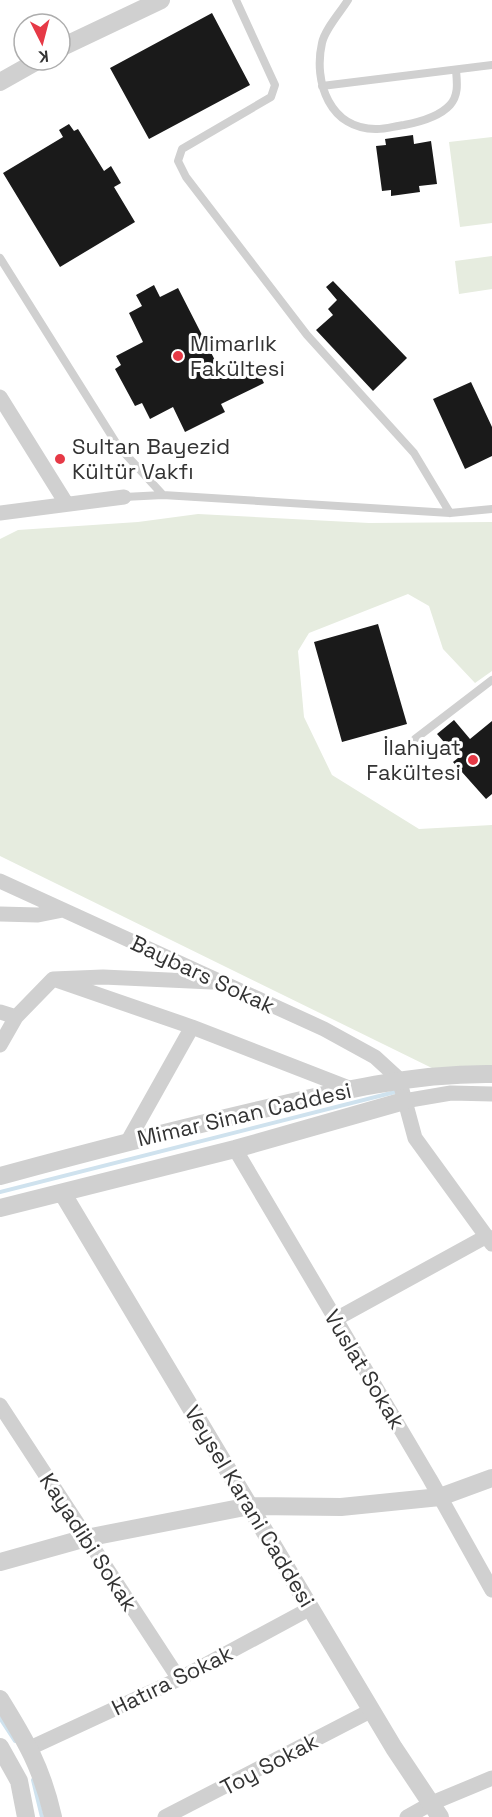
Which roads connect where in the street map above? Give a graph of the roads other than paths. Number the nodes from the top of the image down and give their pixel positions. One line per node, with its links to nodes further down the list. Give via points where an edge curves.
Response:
1 (161, 0): 4 (street)
2 (236, 0): 17 (lane, via 275,85 271,97 182,149 178,162 307,335 414,453)
3 (348, 0): 9 (lane, via 322,41 318,74)
4 (72, 42)
5 (492, 66): 6 (lane)
6 (456, 70): 9 (lane); 9 (lane, via 457,91 451,104 438,114 415,123 375,129 352,123 328,104)
7 (18, 72): 8 (street)
8 (0, 82)
9 (322, 86)
10 (0, 258): 12 (lane, via 118,446)
11 (0, 397): 14 (street)
12 (163, 495): 13 (lane); 17 (lane)
13 (124, 497): 14 (street)
14 (66, 503): 16 (street)
15 (492, 509): 17 (lane)
16 (0, 513)
17 (450, 513)
18 (492, 680): 19 (lane)
19 (415, 739)
20 (0, 881): 21 (street, Baybars Sokak)
21 (63, 910): 22 (street, via 38,915); 24 (street, Baybars Sokak)
22 (0, 914)
23 (53, 979): 24 (street); 26 (street); 27 (street)
24 (221, 982): 30 (street, Baybars Sokak, via 324,1029 375,1057)
25 (0, 1012): 26 (street)
26 (16, 1017): 28 (street)
27 (192, 1027): 31 (street); 34 (street)
28 (0, 1045)
29 (492, 1074): 30 (street, Mimar Sinan Caddesi)
30 (399, 1079): 31 (street, Mimar Sinan Caddesi); 33 (street)
31 (349, 1088): 34 (street, Mimar Sinan Caddesi)
32 (492, 1094): 33 (street, via 451,1093)
33 (404, 1101): 35 (street, Mimar Sinan Caddesi); 39 (street, via 415,1138)
34 (128, 1141): 36 (street, Mimar Sinan Caddesi)
35 (235, 1149): 37 (street, Mimar Sinan Caddesi); 40 (street, Vuslat Sokak)
36 (0, 1176)
37 (63, 1194): 38 (street, Mimar Sinan Caddesi); 44 (street, Veysel Karani Caddesi)
38 (0, 1208)
39 (489, 1240): 40 (street)
40 (336, 1319): 43 (street, Vuslat Sokak)
41 (0, 1405): 45 (street, Kayadibi Sokak)
42 (492, 1478): 43 (street)
43 (440, 1497): 44 (street, via 341,1507); 47 (street, Vuslat Sokak)
44 (250, 1506): 45 (street); 48 (street, Veysel Karani Caddesi)
45 (86, 1538): 46 (street); 49 (street, Kayadibi Sokak)
46 (0, 1562)
47 (492, 1590)
48 (311, 1608): 49 (street, Hatıra Sokak); 51 (street, Veysel Karani Caddesi)
49 (179, 1679): 53 (street, Hatıra Sokak)
50 (0, 1699): 53 (street)
51 (372, 1710): 55 (street, Toy Sokak); 56 (street, Veysel Karani Caddesi)
52 (0, 1747): 57 (street, via 19,1781)
53 (30, 1748): 58 (street, via 45,1781)
54 (492, 1778): 56 (street)
55 (196, 1810): 59 (street, Toy Sokak)
56 (436, 1810): 60 (street)
57 (26, 1817)
58 (53, 1817)
59 (165, 1817)
60 (407, 1817)

